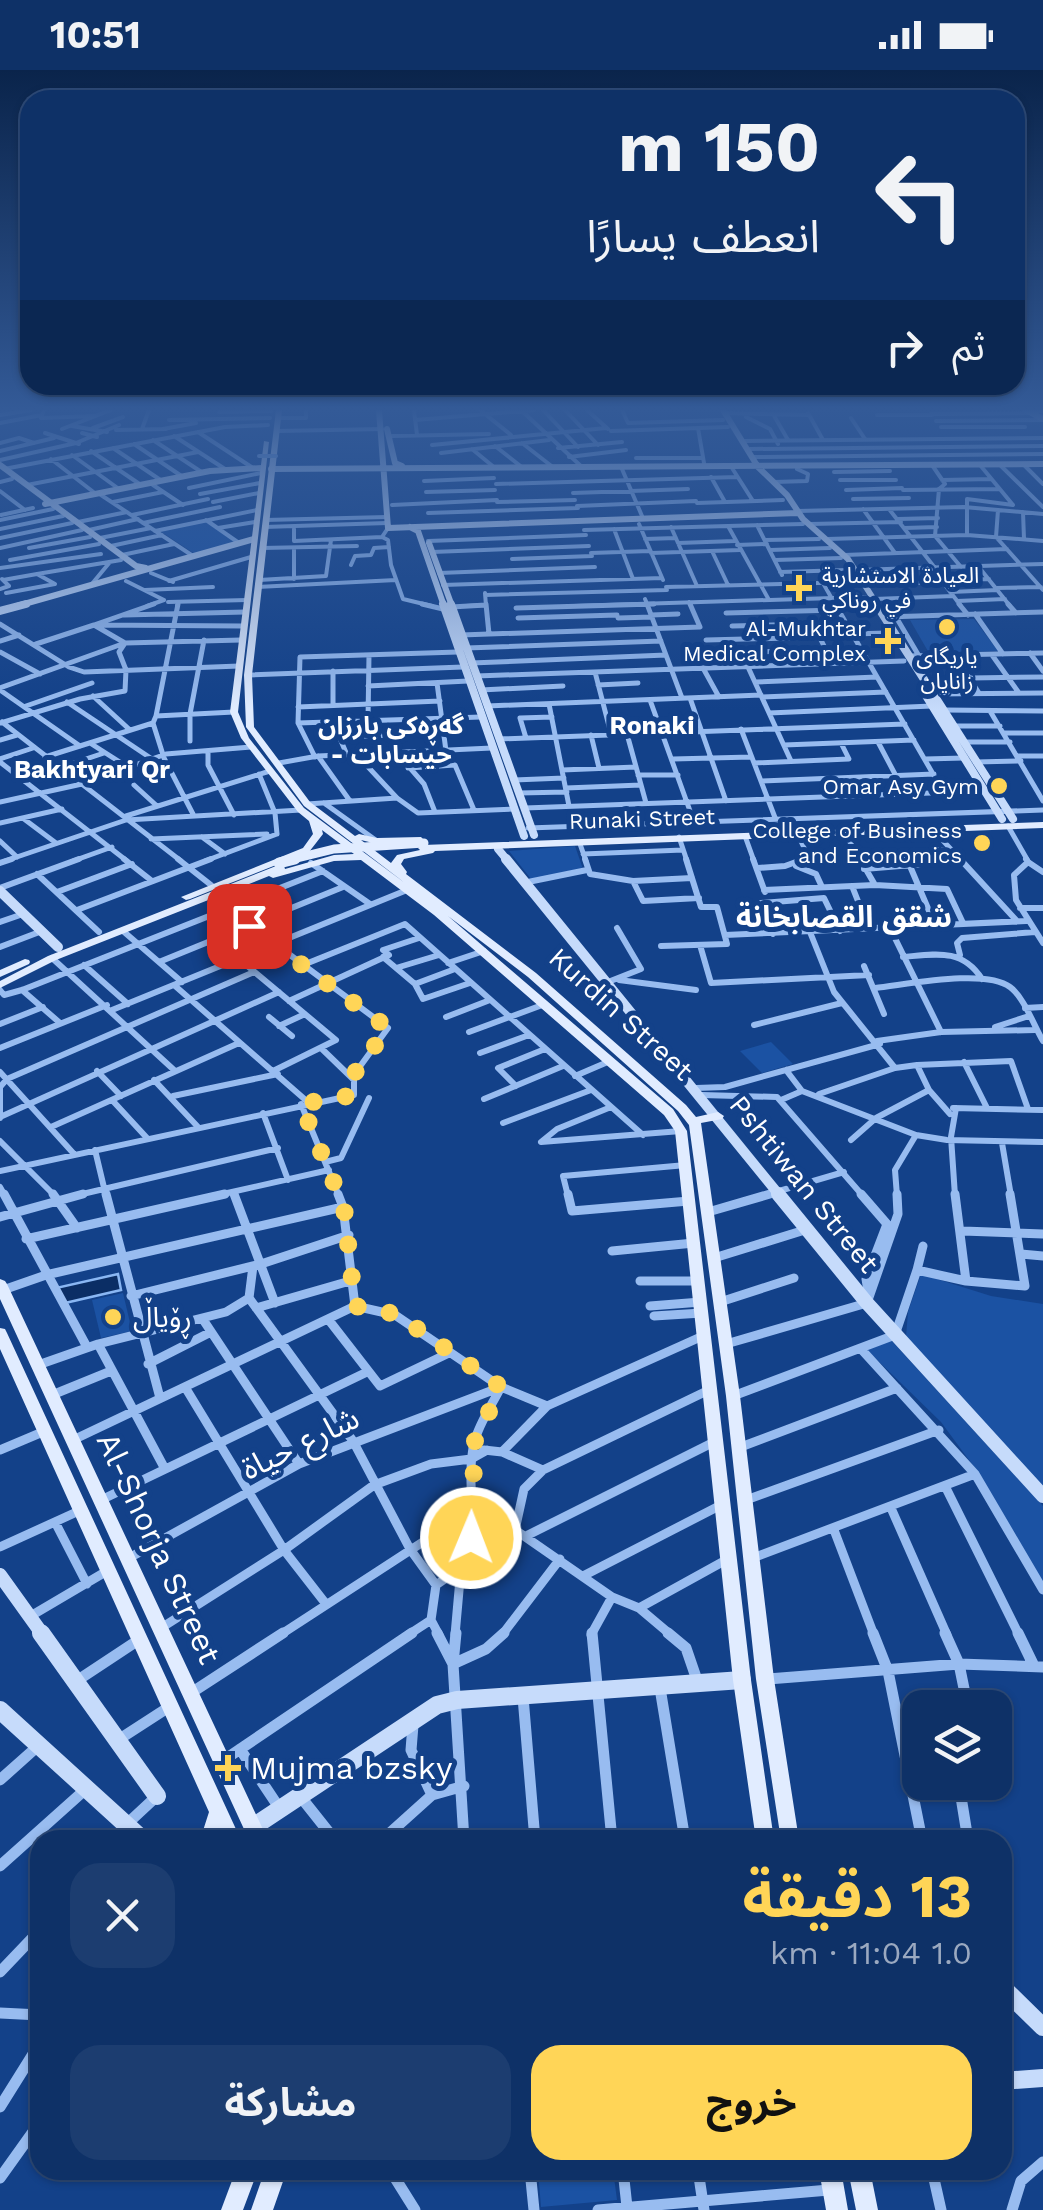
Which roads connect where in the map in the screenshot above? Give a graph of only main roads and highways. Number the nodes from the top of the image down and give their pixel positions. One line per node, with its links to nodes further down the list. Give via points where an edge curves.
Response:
1 (55, 510): 13 (main road)
2 (56, 510): 13 (main road)
3 (261, 510): 9 (main road, Kurdin Street)
4 (261, 510): 9 (main road, Kurdin Street)
5 (388, 510): 7 (main road)
6 (795, 512): 8 (main road); 8 (main road); 19 (main road, via 842,557)
7 (389, 515): 12 (main road); 12 (main road, via 396,524)
8 (700, 515): 10 (main road)
9 (260, 517): 14 (main road, Kurdin Street)
10 (565, 520): 11 (main road); 11 (main road)
11 (499, 522): 12 (main road); 12 (main road)
12 (423, 530): 20 (main road); 20 (main road)
13 (88, 534): 15 (main road); 15 (main road)
14 (252, 546): 16 (main road); 16 (main road); 18 (main road, Kurdin Street)
15 (122, 558): 17 (main road)
16 (153, 570): 17 (main road); 17 (main road)
17 (130, 572): 21 (main road); 21 (main road)
18 (256, 579): 26 (main road, Kurdin Street); 26 (main road, Kurdin Street, via 244,619)
19 (869, 598): 23 (main road); 23 (main road, via 891,617)
20 (446, 608): 22 (main road)
21 (1, 610)
22 (451, 620): 24 (main road); 24 (main road)
23 (893, 638): 25 (main road)
24 (462, 650): 27 (main road)
25 (911, 658): 30 (main road); 30 (main road, via 932,706)
26 (243, 670): 28 (main road, Kurdin Street); 28 (main road, Kurdin Street, via 234,712)
27 (472, 679): 35 (main road, via 514,809); 35 (main road)
28 (250, 741): 29 (main road, Kurdin Street)
29 (304, 806): 31 (main road, Kurdin Street); 33 (main road, Kurdin Street)
30 (1006, 817): 32 (main road, Runaki Street); 34 (main road, Runaki Street); 34 (main road, Runaki Street, via 844,832 744,836)
31 (314, 821): 41 (main road, via 318,834); 42 (main road, Kurdin Street)
32 (1043, 822)
33 (339, 828): 36 (main road, via 377,841); 44 (main road, Kurdin Street)
34 (698, 830): 37 (main road, Runaki Street); 38 (main road, Runaki Street)
35 (528, 832): 36 (main road); 38 (main road)
36 (398, 840): 39 (main road, via 397,849)
37 (611, 840): 38 (main road); 39 (main road, Runaki Street)
38 (583, 845): 39 (main road, Runaki Street); 40 (main road)
39 (420, 847): 40 (main road); 44 (main road, via 397,861); 46 (main road, bridge, via 279,866)
40 (498, 848): 53 (main road, Pshtiwan Street)
41 (306, 850): 43 (main road, via 323,854); 46 (main road)
42 (367, 861): 43 (main road, via 348,856); 50 (main road, Kurdin Street)
43 (310, 863): 46 (main road)
44 (404, 874): 49 (main road, Kurdin Street)
45 (0, 890): 48 (main road)
46 (162, 911): 47 (main road); 47 (main road)
47 (98, 935): 48 (main road)
48 (55, 953): 51 (main road); 52 (main road)
49 (520, 965): 50 (main road); 54 (main road, Kurdin Street)
50 (507, 971): 56 (main road, Kurdin Street, via 669,1112 681,1131)
51 (0, 974)
52 (0, 988)
53 (718, 1116): 54 (main road); 59 (main road, Pshtiwan Street, via 895,1335)
54 (693, 1121): 55 (main road, Kurdin Street)
55 (709, 1218): 56 (main road); 61 (main road, Kurdin Street)
56 (692, 1224): 62 (main road)
57 (1, 1288): 63 (main road, Al-Shorja Street)
58 (0, 1333): 64 (main road, Al-Shorja Street)
59 (1043, 1496)
60 (0, 1575): 66 (main road)
61 (765, 1679): 62 (main road); 74 (main road, Kurdin Street)
62 (742, 1680): 72 (main road, via 457,1700 419,1714); 73 (main road)
63 (191, 1693): 64 (main road); 71 (main road, Al-Shorja Street)
64 (171, 1706): 67 (main road, Al-Shorja Street)
65 (0, 1710): 68 (main road)
66 (158, 1796)
67 (219, 1811): 69 (main road); 70 (main road, Al-Shorja Street)
68 (128, 1830)
69 (212, 1830)
70 (228, 1830)
71 (255, 1830)
72 (259, 1830)
73 (764, 1830)
74 (788, 1830)
75 (1012, 1997): 76 (main road)
76 (1043, 2027)
77 (1043, 2078): 78 (main road)
78 (1012, 2080)
79 (243, 2180): 82 (main road)
80 (272, 2180): 83 (main road)
81 (861, 2180): 84 (main road)
82 (232, 2210)
83 (262, 2210)
84 (867, 2210)

